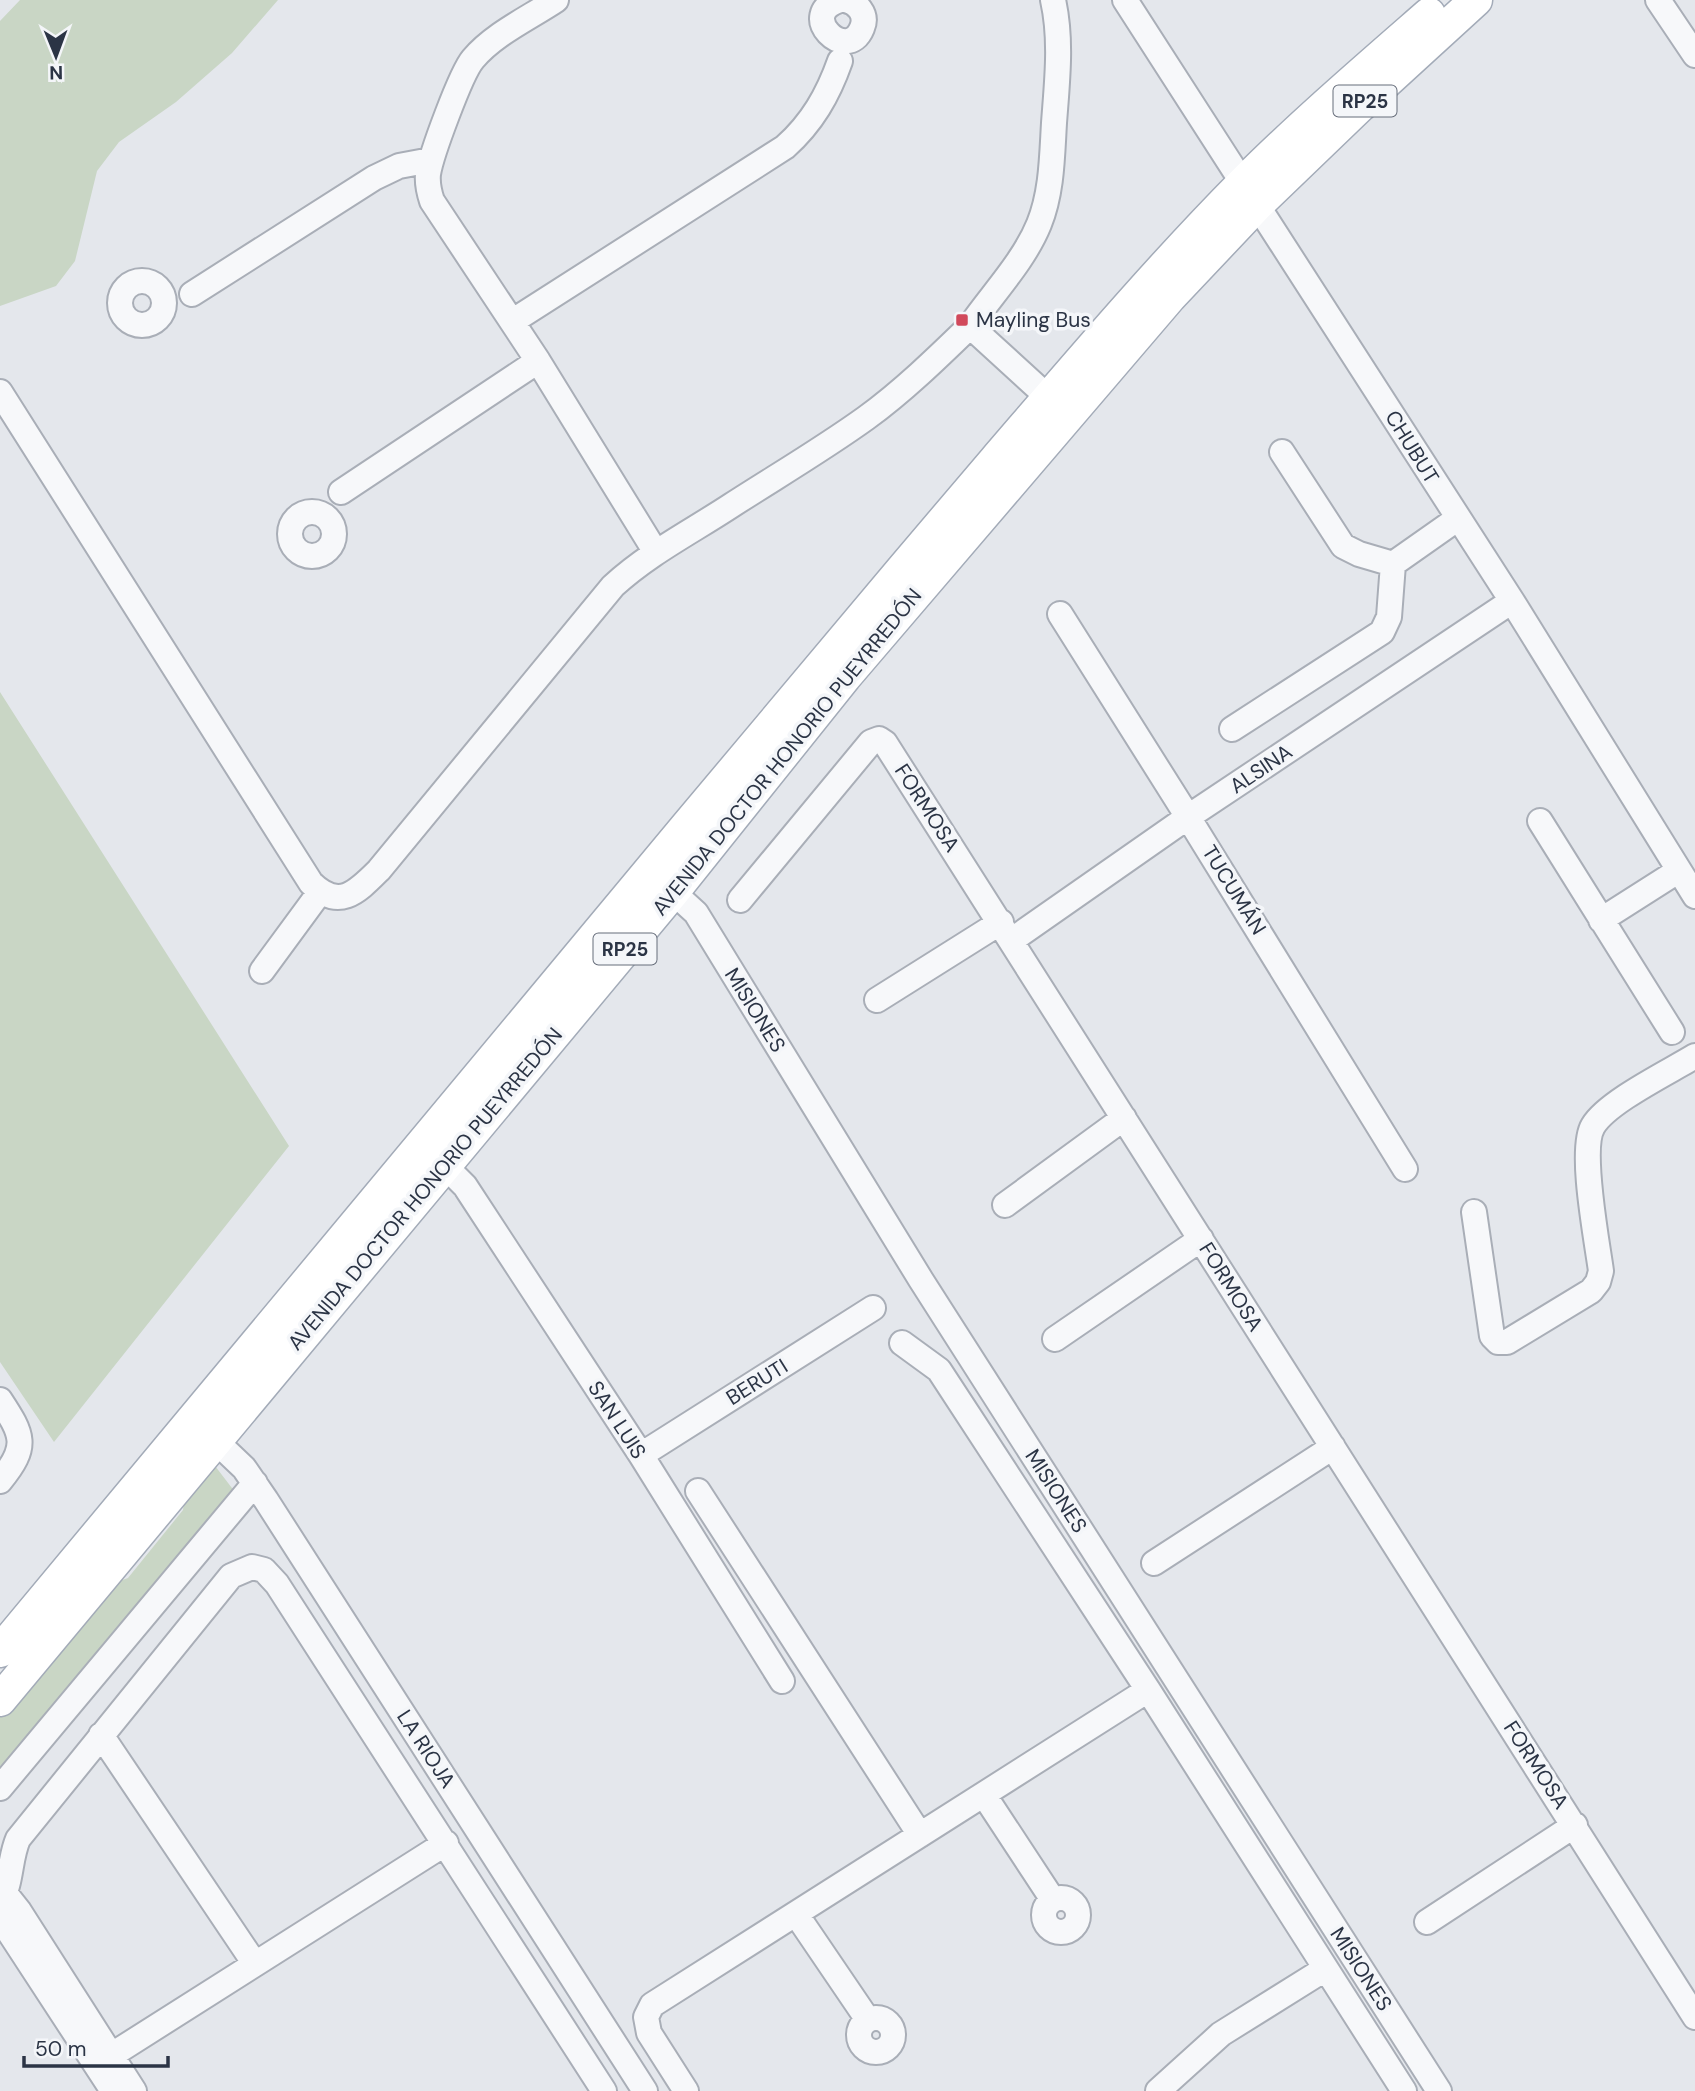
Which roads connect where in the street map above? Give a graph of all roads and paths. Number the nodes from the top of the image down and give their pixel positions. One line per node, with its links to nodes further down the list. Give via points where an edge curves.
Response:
1 (556, 0): 10 (street, via 471,61)
2 (842, 0): 8 (street, via 828,6 822,18 823,25); 8 (street, via 854,3 862,13 862,27)
3 (1053, 0): 16 (street, via 1058,73 1045,204 1028,246)
4 (1125, 0): 11 (street, CHUBUT)
5 (1445, 0): 11 (main road, AVENIDA DOCTOR HONORIO PUEYRREDÓN / RP25, via 1348,84)
6 (1476, 0): 11 (main road, AVENIDA DOCTOR HONORIO PUEYRREDÓN / RP25, via 1360,106)
7 (1658, 0): 9 (street)
8 (842, 37): 15 (street, via 836,47 840,61 833,80 805,130)
9 (1695, 55)
10 (431, 160): 13 (street, via 399,166 374,178); 15 (street, via 432,201)
11 (1250, 194): 19 (main road, AVENIDA DOCTOR HONORIO PUEYRREDÓN / RP25, via 1161,270); 23 (street, CHUBUT)
12 (161, 291): 13 (street); 14 (street, via 164,305); 14 (street, via 150,282 136,282 121,297 122,311 131,322 146,324)
13 (192, 294): 14 (street)
14 (158, 318)
15 (513, 321): 17 (street)
16 (970, 326): 19 (street); 25 (street, via 866,418)
17 (538, 360): 21 (street); 25 (street)
18 (0, 392): 33 (street, via 229,757)
19 (1058, 407): 34 (main road, AVENIDA DOCTOR HONORIO PUEYRREDÓN / RP25); 53 (main road, AVENIDA DOCTOR HONORIO PUEYRREDÓN / RP25, via 832,650)
20 (1282, 452): 26 (street, via 1343,546)
21 (341, 492): 22 (street); 24 (street)
22 (304, 513): 24 (street, via 319,513); 24 (street, via 293,522 290,536 301,553 315,555 328,549 333,536)
23 (1457, 519): 26 (street); 27 (street, CHUBUT)
24 (330, 522)
25 (655, 551): 33 (street, via 613,586 379,870 358,891 344,897)
26 (1393, 564): 29 (street, via 1389,617 1382,632)
27 (1512, 601): 30 (street, ALSINA); 32 (street, CHUBUT)
28 (1060, 614): 30 (street, TUCUMÁN)
29 (1232, 729)
30 (1188, 817): 38 (street, ALSINA); 45 (street, TUCUMÁN)
31 (1540, 821): 37 (street)
32 (1678, 871): 35 (street, CHUBUT); 37 (street)
33 (320, 892): 39 (street)
34 (673, 892): 44 (main road, AVENIDA DOCTOR HONORIO PUEYRREDÓN / RP25); 88 (street, MISIONES, via 696,913 921,1280)
35 (1695, 896)
36 (740, 900): 38 (street, FORMOSA, via 871,742 879,739)
37 (1601, 920): 41 (street)
38 (1006, 931): 40 (street, ALSINA); 43 (street, FORMOSA)
39 (262, 971)
40 (877, 1000)
41 (1672, 1032)
42 (1695, 1056): 47 (street, via 1609,1109 1591,1129 1587,1157 1601,1271 1598,1282 1507,1342 1492,1336)
43 (1124, 1118): 46 (street); 48 (street, FORMOSA)
44 (444, 1165): 54 (main road, AVENIDA DOCTOR HONORIO PUEYRREDÓN / RP25); 56 (street, SAN LUIS, via 466,1186)
45 (1405, 1168)
46 (1005, 1205)
47 (1474, 1212)
48 (1201, 1239): 50 (street); 55 (street, FORMOSA)
49 (873, 1308): 56 (street, BERUTI)
50 (1055, 1339)
51 (902, 1343): 63 (street, via 939,1370)
52 (0, 1400): 57 (street, via 21,1441 18,1456)
53 (192, 1418): 54 (street, LA RIOJA); 61 (main road, AVENIDA DOCTOR HONORIO PUEYRREDÓN / RP25)
54 (215, 1441): 58 (street, LA RIOJA); 64 (main road, AVENIDA DOCTOR HONORIO PUEYRREDÓN / RP25)
55 (1334, 1447): 60 (street); 68 (street, FORMOSA)
56 (641, 1455): 62 (street, SAN LUIS)
57 (0, 1481)
58 (255, 1483): 66 (street); 84 (street, LA RIOJA)
59 (698, 1491): 69 (street)
60 (1154, 1563)
61 (0, 1651)
62 (782, 1681)
63 (1148, 1690): 67 (street); 77 (street)
64 (0, 1700)
65 (101, 1735): 70 (street, via 231,1577 252,1567 264,1570); 71 (street, via 18,1839); 76 (street)
66 (0, 1788)
67 (984, 1795): 69 (street); 72 (street)
68 (1574, 1825): 75 (street); 78 (street, FORMOSA)
69 (920, 1835): 73 (street)
70 (446, 1843): 76 (street); 83 (street)
71 (2, 1894): 80 (street)
72 (1053, 1900)
73 (796, 1914): 79 (street); 85 (street, via 652,2006 646,2017 649,2033)
74 (0, 1917): 80 (street)
75 (1427, 1922)
76 (255, 1964): 80 (street)
77 (1325, 1969): 86 (street, via 1221,2034); 87 (street)
78 (1695, 2017)
79 (867, 2020)
80 (104, 2060): 81 (street); 82 (street)
81 (113, 2091)
82 (134, 2091)
83 (604, 2091)
84 (645, 2091)
85 (687, 2091)
86 (1158, 2091)
87 (1404, 2091)
88 (1439, 2091)

